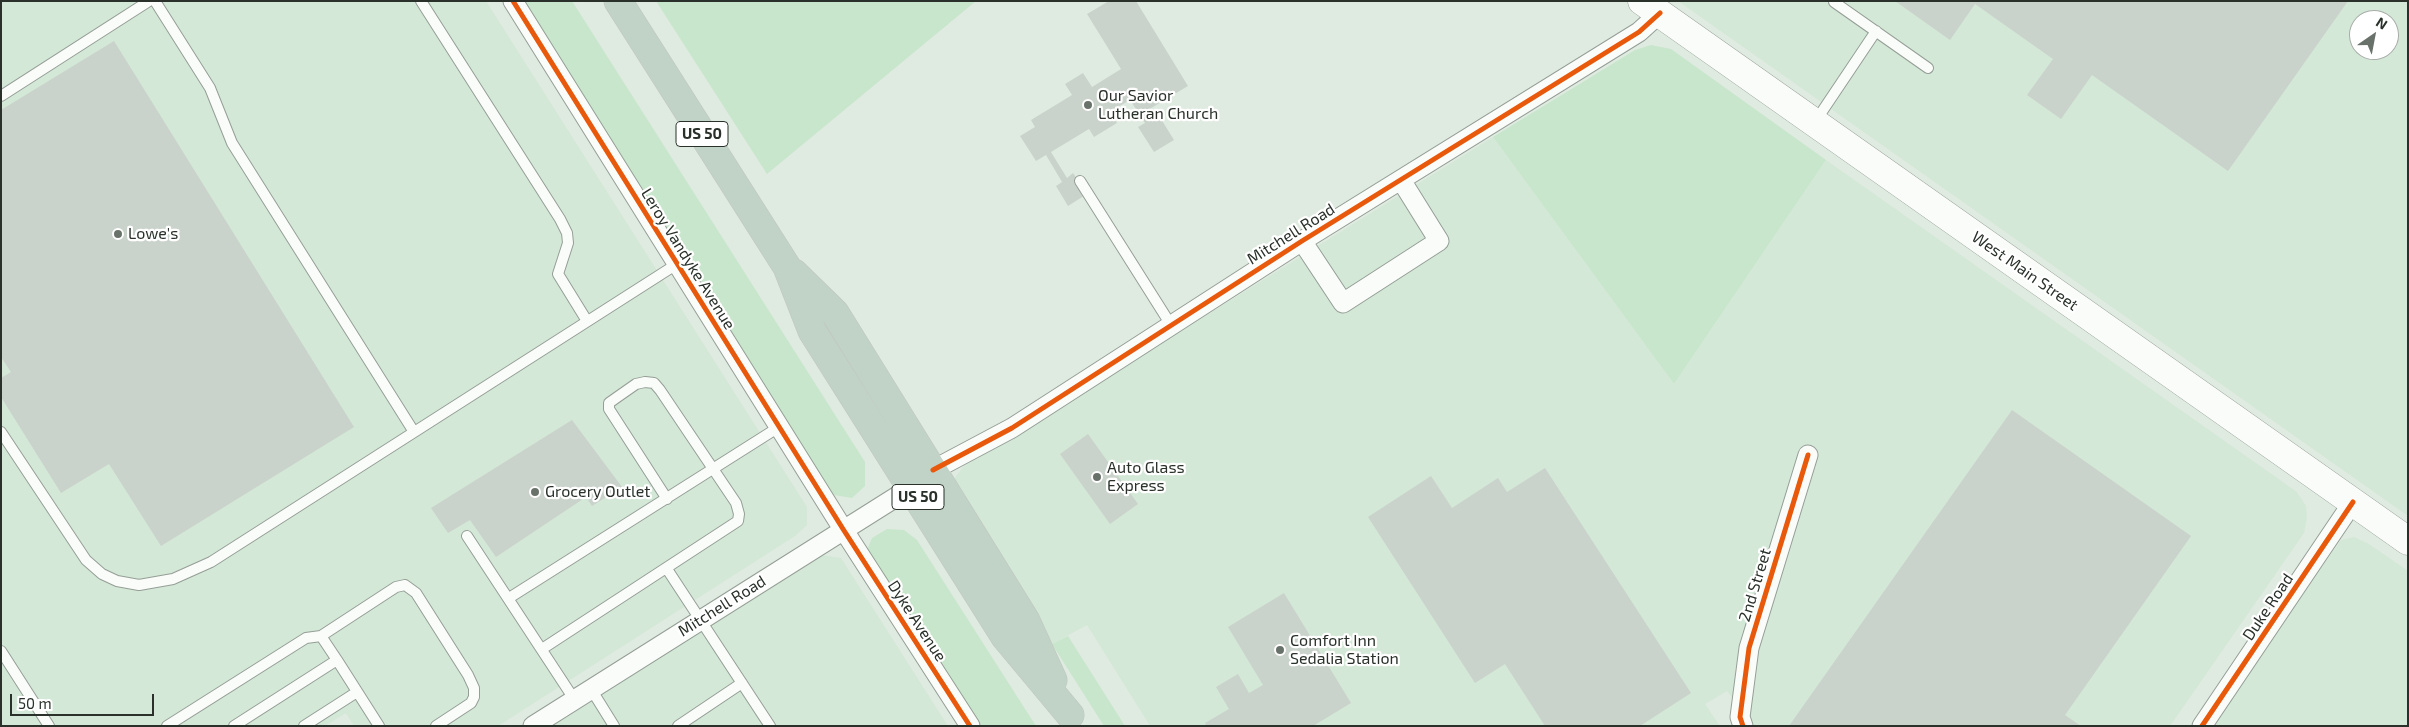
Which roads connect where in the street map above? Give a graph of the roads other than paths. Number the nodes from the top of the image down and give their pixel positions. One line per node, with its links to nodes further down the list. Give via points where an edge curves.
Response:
1 (149, 1): 10 (lane)
2 (155, 1): 21 (lane, via 210,88 232,143)
3 (421, 1): 17 (lane, via 567,233 568,243 558,274)
4 (512, 1): 15 (street, Leroy Vandyke Avenue)
5 (618, 1): 16 (highway, US 50)
6 (1834, 2): 8 (lane)
7 (1656, 5): 11 (main road, West Main Street); 12 (street, Mitchell Road, via 1639,32)
8 (1876, 31): 9 (lane); 11 (lane)
9 (1928, 68)
10 (1, 96)
11 (1814, 122): 27 (main road, West Main Street)
12 (1401, 180): 14 (street, Mitchell Road); 14 (street, via 1439,241 1343,303)
13 (1080, 181): 18 (lane)
14 (1302, 241): 18 (street, Mitchell Road)
15 (677, 264): 17 (lane); 19 (street, Leroy Vandyke Avenue)
16 (787, 267): 24 (highway, US 50, via 835,313); 25 (highway, US 50, via 812,331)
17 (587, 321): 21 (lane)
18 (1171, 325): 24 (street, Mitchell Road, via 1012,428)
19 (779, 427): 23 (lane); 28 (street, Leroy Vandyke Avenue)
20 (1, 432): 21 (lane, via 86,560 102,574 139,585 173,579 211,562)
21 (414, 432)
22 (1808, 455): 54 (street, 2nd Street, via 1749,648 1740,717)
23 (713, 470): 26 (lane); 26 (lane, via 654,383 636,384 609,403 609,409); 31 (lane, via 736,504 740,514 738,521)
24 (933, 470): 42 (highway, US 50, via 1026,621)
25 (912, 488): 28 (street, Mitchell Road); 42 (highway, US 50, via 1005,637)
26 (667, 499): 32 (lane)
27 (2353, 502): 30 (main road, West Main Street); 55 (street, Duke Road)
28 (843, 529): 33 (street, Mitchell Road); 53 (street, Dyke Avenue)
29 (467, 536): 32 (lane)
30 (2408, 541)
31 (667, 569): 33 (lane); 35 (lane)
32 (509, 598): 35 (lane)
33 (701, 619): 38 (lane); 39 (street, Mitchell Road)
34 (321, 636): 37 (lane); 44 (lane, via 306,638); 48 (lane, via 396,587 410,588 427,609 474,688 470,703)
35 (542, 649): 41 (lane)
36 (1, 651): 43 (lane)
37 (337, 660): 40 (lane); 45 (lane)
38 (742, 683): 51 (lane); 52 (lane)
39 (591, 689): 41 (street, Mitchell Road); 50 (lane)
40 (358, 692): 46 (lane); 47 (lane)
41 (574, 699): 49 (street, Mitchell Road)
42 (1073, 720)
43 (49, 726)
44 (167, 726)
45 (234, 726)
46 (304, 726)
47 (380, 726)
48 (436, 726)
49 (532, 726)
50 (614, 726)
51 (678, 726)
52 (770, 726)
53 (970, 726)
54 (1743, 726)
55 (2202, 726)

